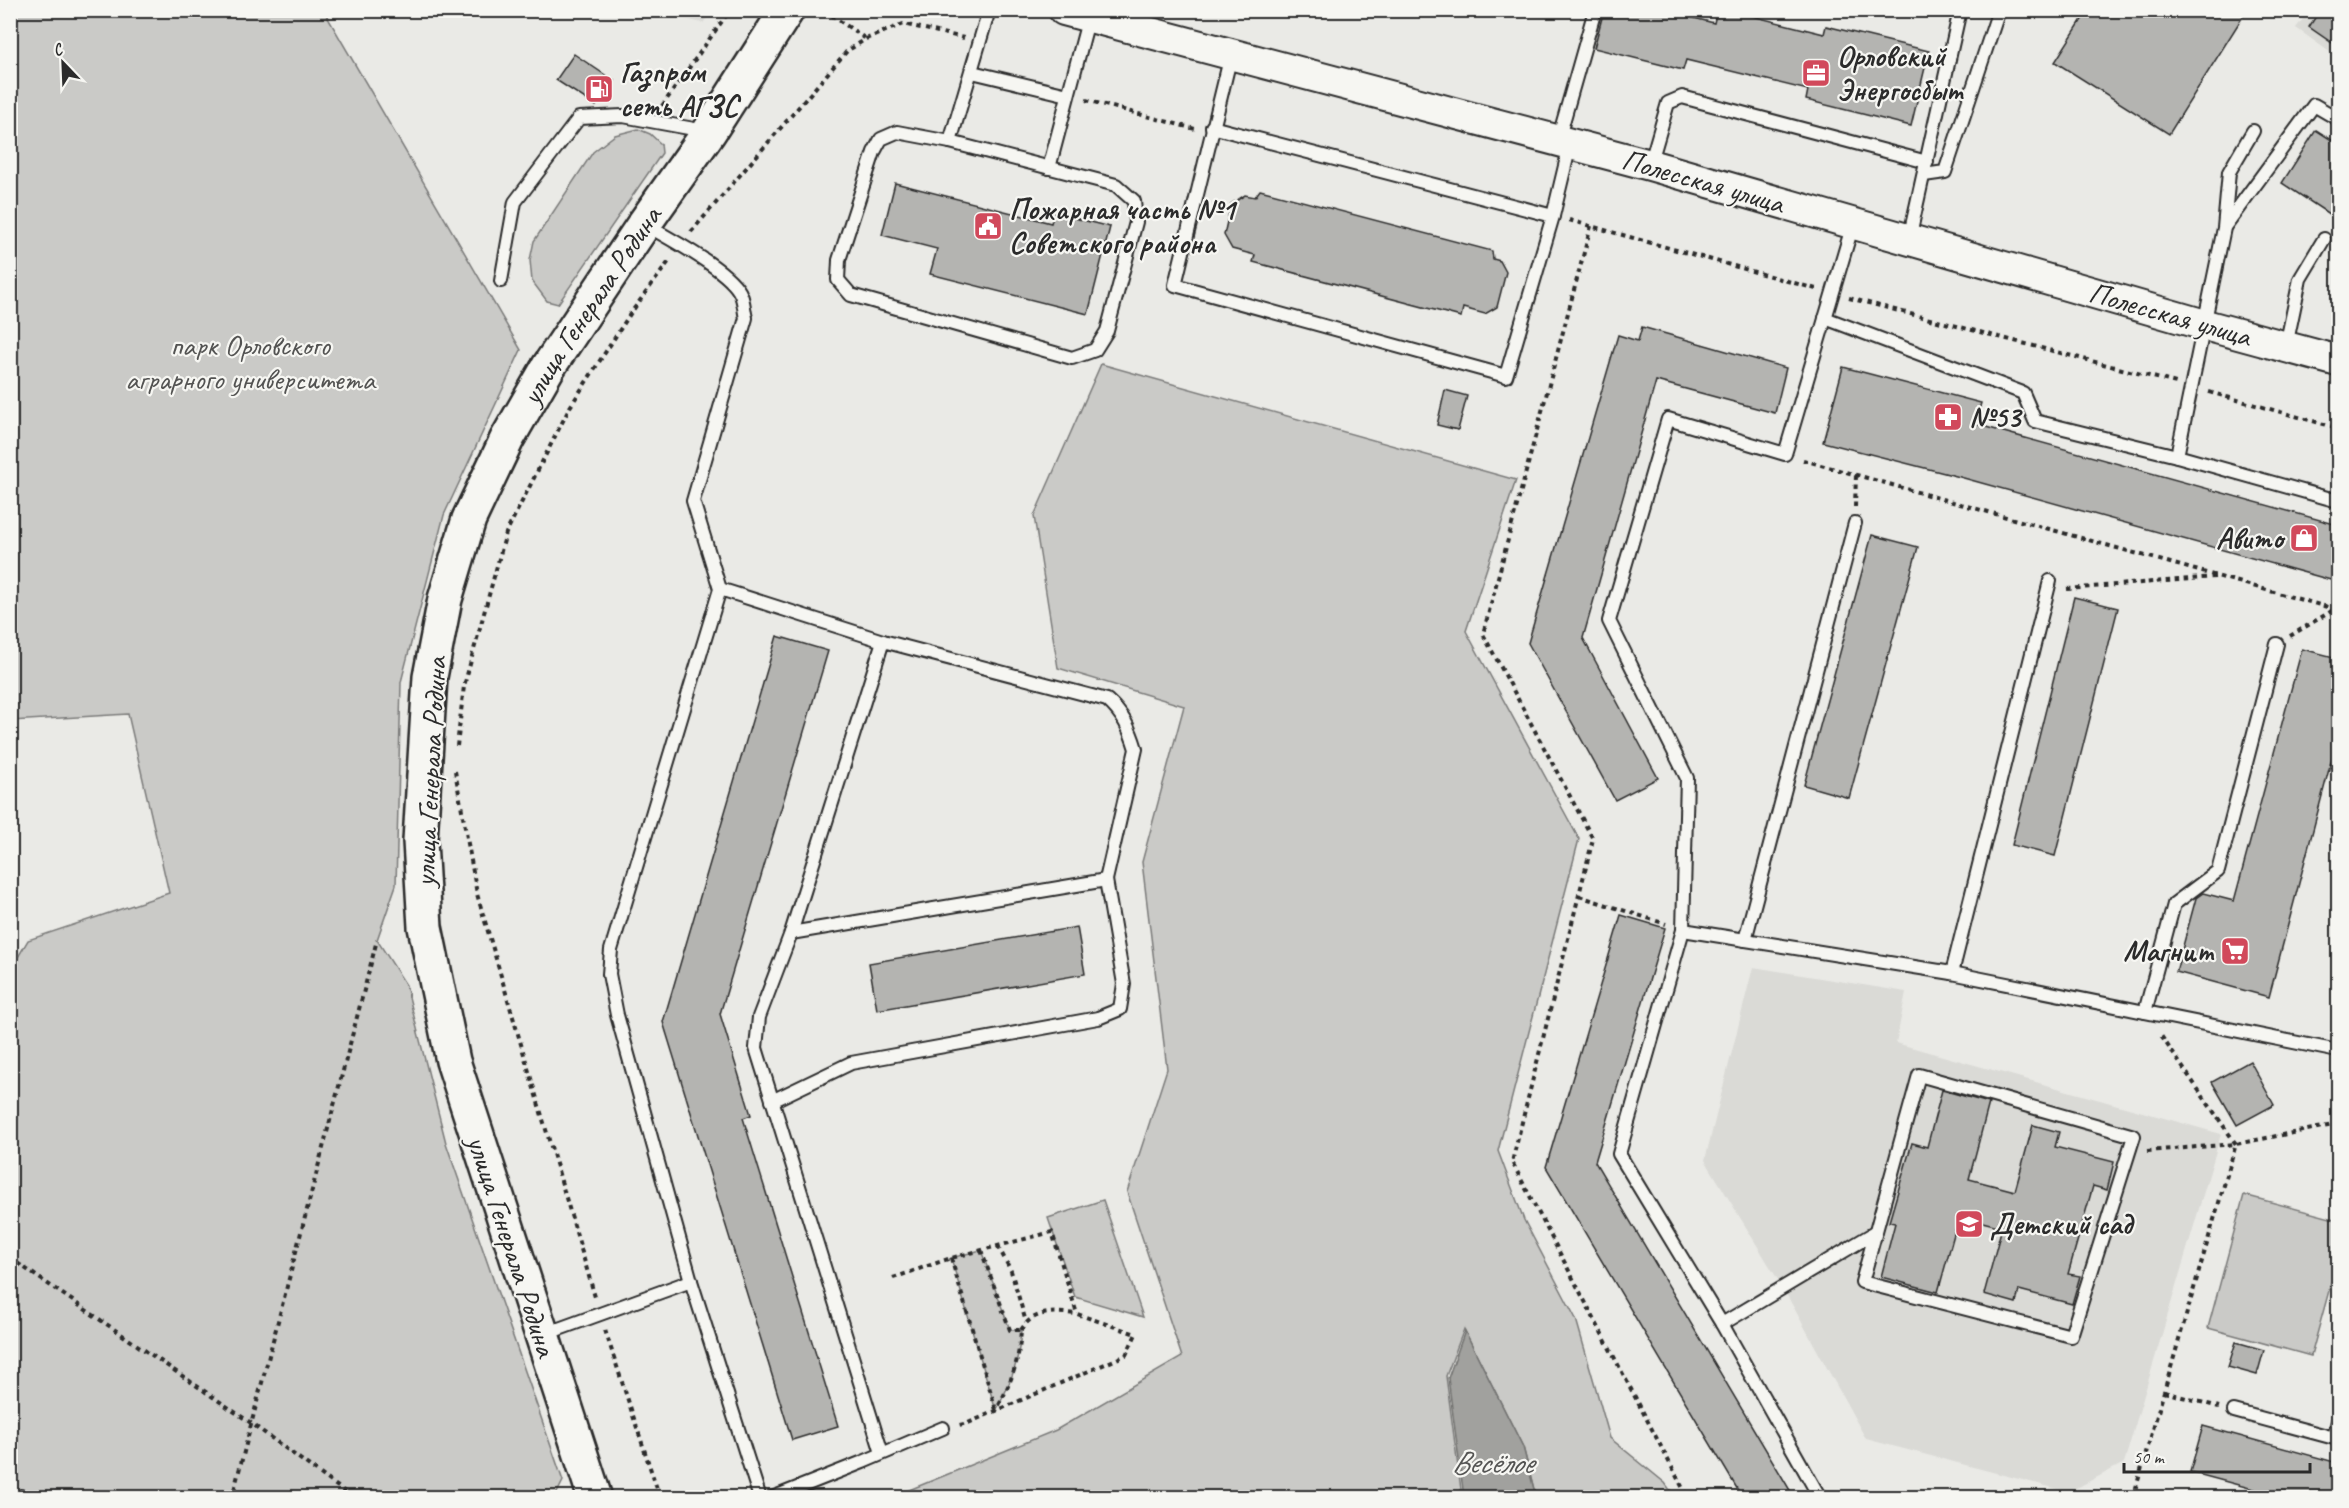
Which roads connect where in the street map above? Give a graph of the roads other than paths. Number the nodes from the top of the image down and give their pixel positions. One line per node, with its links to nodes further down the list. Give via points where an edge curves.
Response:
1 (787, 10): 13 (main road, улица Генерала Родина)
2 (989, 10): 8 (lane)
3 (1595, 10): 15 (lane)
4 (1960, 10): 16 (lane)
5 (1999, 10): 19 (lane, via 1945,172)
6 (1077, 14): 7 (street, Полесская улица); 9 (lane)
7 (1231, 54): 11 (lane); 15 (street, Полесская улица)
8 (972, 72): 9 (lane); 14 (lane)
9 (1068, 95): 18 (lane)
10 (2338, 119): 23 (lane, via 2314,105)
11 (1211, 130): 20 (lane); 20 (lane, via 1175,285 1506,376)
12 (2253, 131): 23 (lane, via 2229,172)
13 (709, 132): 21 (main road, улица Генерала Родина); 26 (lane, via 623,116 579,118 515,202)
14 (950, 142): 18 (lane); 18 (lane, via 897,132 881,139 839,260 838,280 851,295 1072,357 1095,350 1107,332 1136,222 1134,201 1116,185)
15 (1564, 143): 17 (street, Полесская улица); 20 (lane)
16 (1928, 162): 17 (lane, via 1682,97 1668,104); 19 (lane)
17 (1650, 165): 22 (street, Полесская улица)
18 (1049, 168)
19 (1924, 175): 24 (lane)
20 (1553, 216)
21 (644, 224): 35 (lane, via 726,276 741,293 746,318 693,501); 49 (main road, улица Генерала Родина, via 549,366 507,439 469,519 446,599 430,677 420,841 425,927 453,1061)
22 (1853, 224): 24 (street, Полесская улица); 27 (lane)
23 (2224, 228): 28 (lane)
24 (1909, 239): 28 (street, Полесская улица)
25 (2324, 239): 29 (lane, via 2300,279)
26 (501, 281)
27 (1825, 318): 31 (lane, via 2023,393 2035,421); 39 (lane, via 1785,454 1668,419 1610,621 1687,778)
28 (2205, 325): 29 (street, Полесская улица); 31 (lane)
29 (2286, 346): 30 (street, Полесская улица)
30 (2338, 361)
31 (2177, 456): 32 (lane)
32 (2338, 501)
33 (1855, 523): 41 (lane)
34 (2049, 586): 42 (lane)
35 (720, 590): 36 (lane); 47 (lane, via 611,950 609,974)
36 (883, 641): 38 (lane, via 1107,700 1120,712 1136,749); 40 (lane)
37 (2277, 644): 43 (lane, via 2218,871 2174,904)
38 (1106, 880): 40 (lane); 45 (lane, via 1124,984 1120,1009 1098,1018 851,1062)
39 (1683, 930): 41 (lane); 48 (lane, via 1619,1154)
40 (791, 933): 45 (lane, via 759,1017 756,1048)
41 (1745, 940): 42 (lane)
42 (1952, 973): 43 (lane)
43 (2145, 1012): 44 (lane)
44 (2338, 1051)
45 (772, 1101): 54 (lane)
46 (1876, 1232): 46 (lane, via 1919,1075 2134,1136 2071,1336 1862,1282); 48 (lane)
47 (691, 1281): 49 (lane); 56 (lane)
48 (1722, 1324): 58 (lane, via 1819,1496)
49 (541, 1335): 55 (main road, улица Генерала Родина)
50 (2234, 1411): 53 (lane)
51 (2338, 1421): 53 (lane)
52 (943, 1428): 54 (lane)
53 (2336, 1438)
54 (882, 1453): 57 (lane)
55 (595, 1497)
56 (759, 1497)
57 (772, 1497)
58 (1826, 1497)

